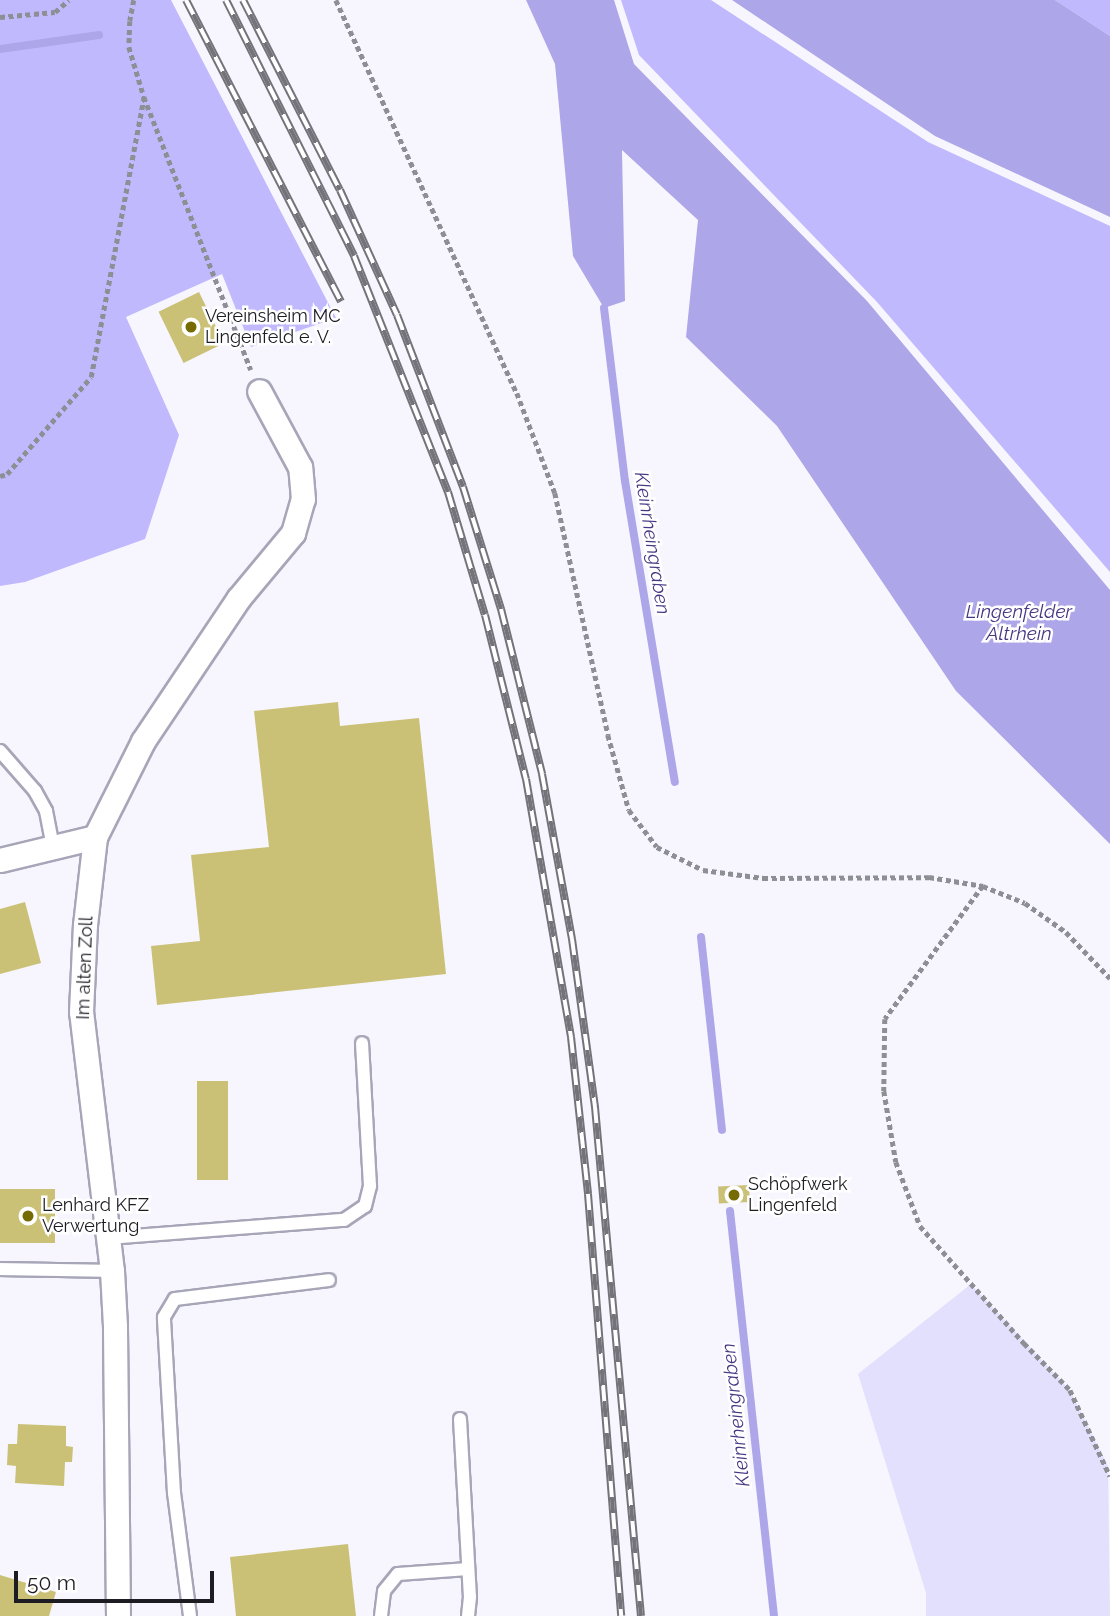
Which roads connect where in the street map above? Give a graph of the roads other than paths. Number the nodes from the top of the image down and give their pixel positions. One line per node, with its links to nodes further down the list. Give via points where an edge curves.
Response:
1 (259, 391): 3 (street, Im alten Zoll, via 300,467 303,499 293,533 238,599 143,741)
2 (0, 751): 4 (lane, via 36,791 46,811)
3 (95, 837): 4 (street); 7 (street, Im alten Zoll, via 81,1012)
4 (53, 847): 5 (street)
5 (0, 860)
6 (362, 1043): 7 (lane, via 370,1186 365,1206 344,1220)
7 (108, 1238): 9 (street, Im alten Zoll)
8 (0, 1269): 9 (lane)
9 (112, 1271): 13 (street, Im alten Zoll)
10 (329, 1280): 14 (lane, via 176,1299 164,1317 174,1493)
11 (460, 1419): 12 (lane)
12 (468, 1569): 15 (lane, via 398,1574 384,1591); 16 (lane)
13 (118, 1616)
14 (190, 1616)
15 (381, 1616)
16 (468, 1616)

